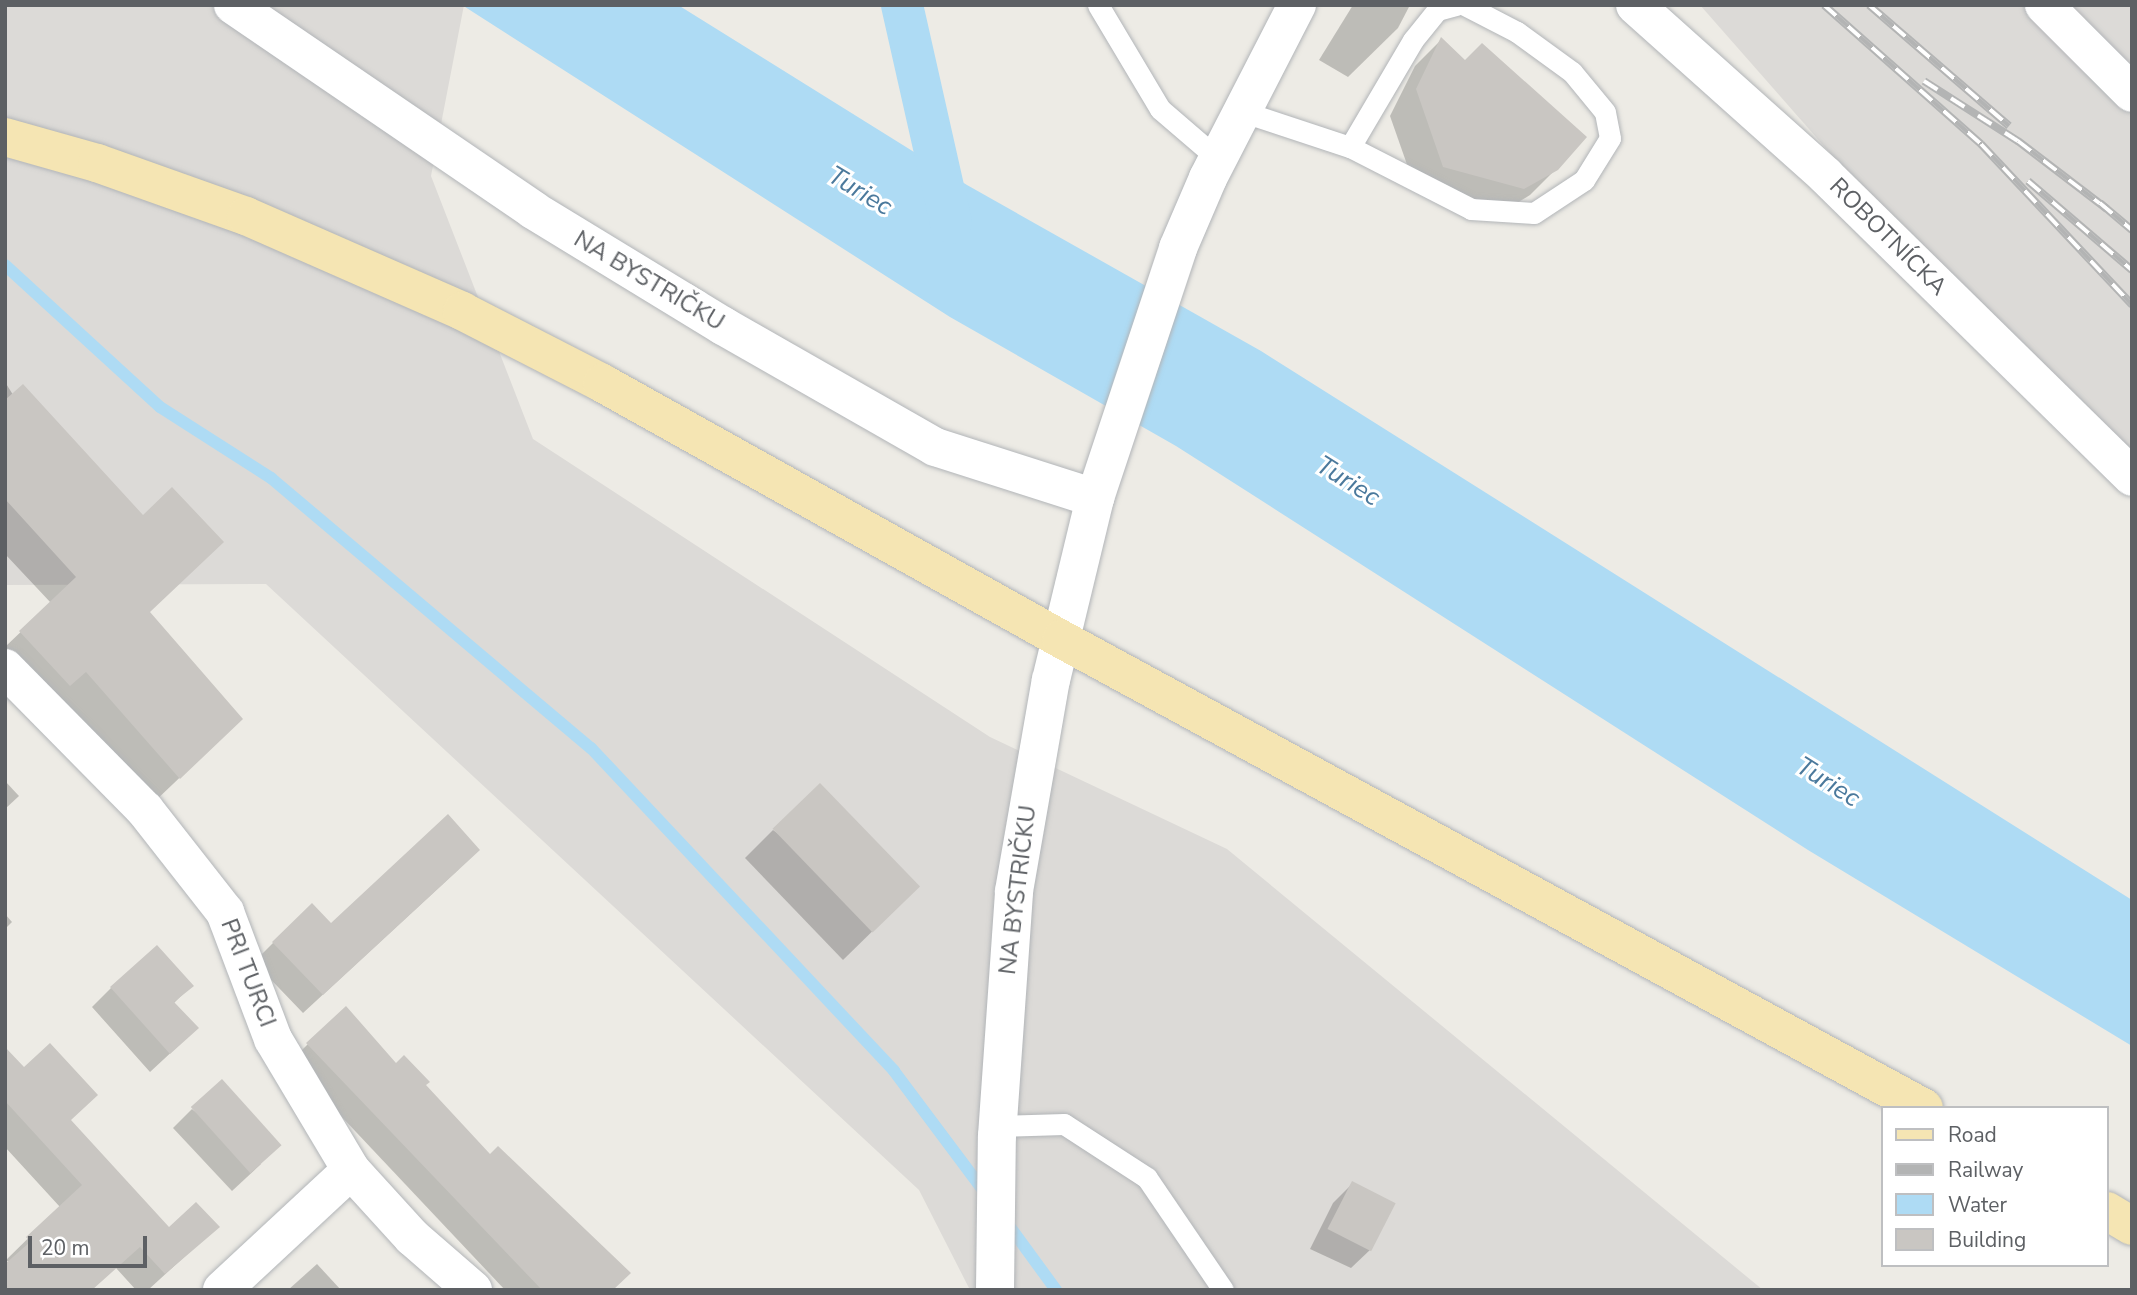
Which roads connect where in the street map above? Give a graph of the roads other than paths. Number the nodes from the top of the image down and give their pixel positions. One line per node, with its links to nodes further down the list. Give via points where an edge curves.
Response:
1 (233, 5): 14 (street, NA BYSTRIČKU, via 533,210 734,333 935,447)
2 (1098, 5): 12 (lane, via 1160,109)
3 (1297, 5): 9 (street)
4 (1456, 5): 11 (lane, via 1437,10 1413,40)
5 (1465, 5): 11 (lane, via 1517,32 1572,72 1605,112 1610,138 1584,180 1534,213 1471,209)
6 (1635, 5): 13 (street, ROBOTNÍCKA, via 1826,176)
7 (2044, 5): 8 (street)
8 (2132, 93)
9 (1241, 111): 11 (lane); 12 (street)
10 (5, 137): 15 (main road, via 97,163 246,216 462,311 602,383)
11 (1350, 147)
12 (1217, 158): 14 (street, via 1178,248)
13 (2132, 477)
14 (1101, 480): 15 (street, NA BYSTRIČKU)
15 (1061, 639): 17 (main road); 18 (street, NA BYSTRIČKU, via 1030,783 1014,891)
16 (5, 668): 19 (street, PRI TURCI, via 145,810 225,912 273,1039)
17 (1920, 1106)
18 (998, 1131): 22 (street, NA BYSTRIČKU); 25 (lane, via 1064,1124 1147,1178)
19 (351, 1170): 23 (street); 24 (street, PRI TURCI, via 412,1237)
20 (2109, 1212): 21 (main road)
21 (2132, 1226)
22 (995, 1285)
23 (222, 1290)
24 (473, 1290)
25 (1223, 1290)

